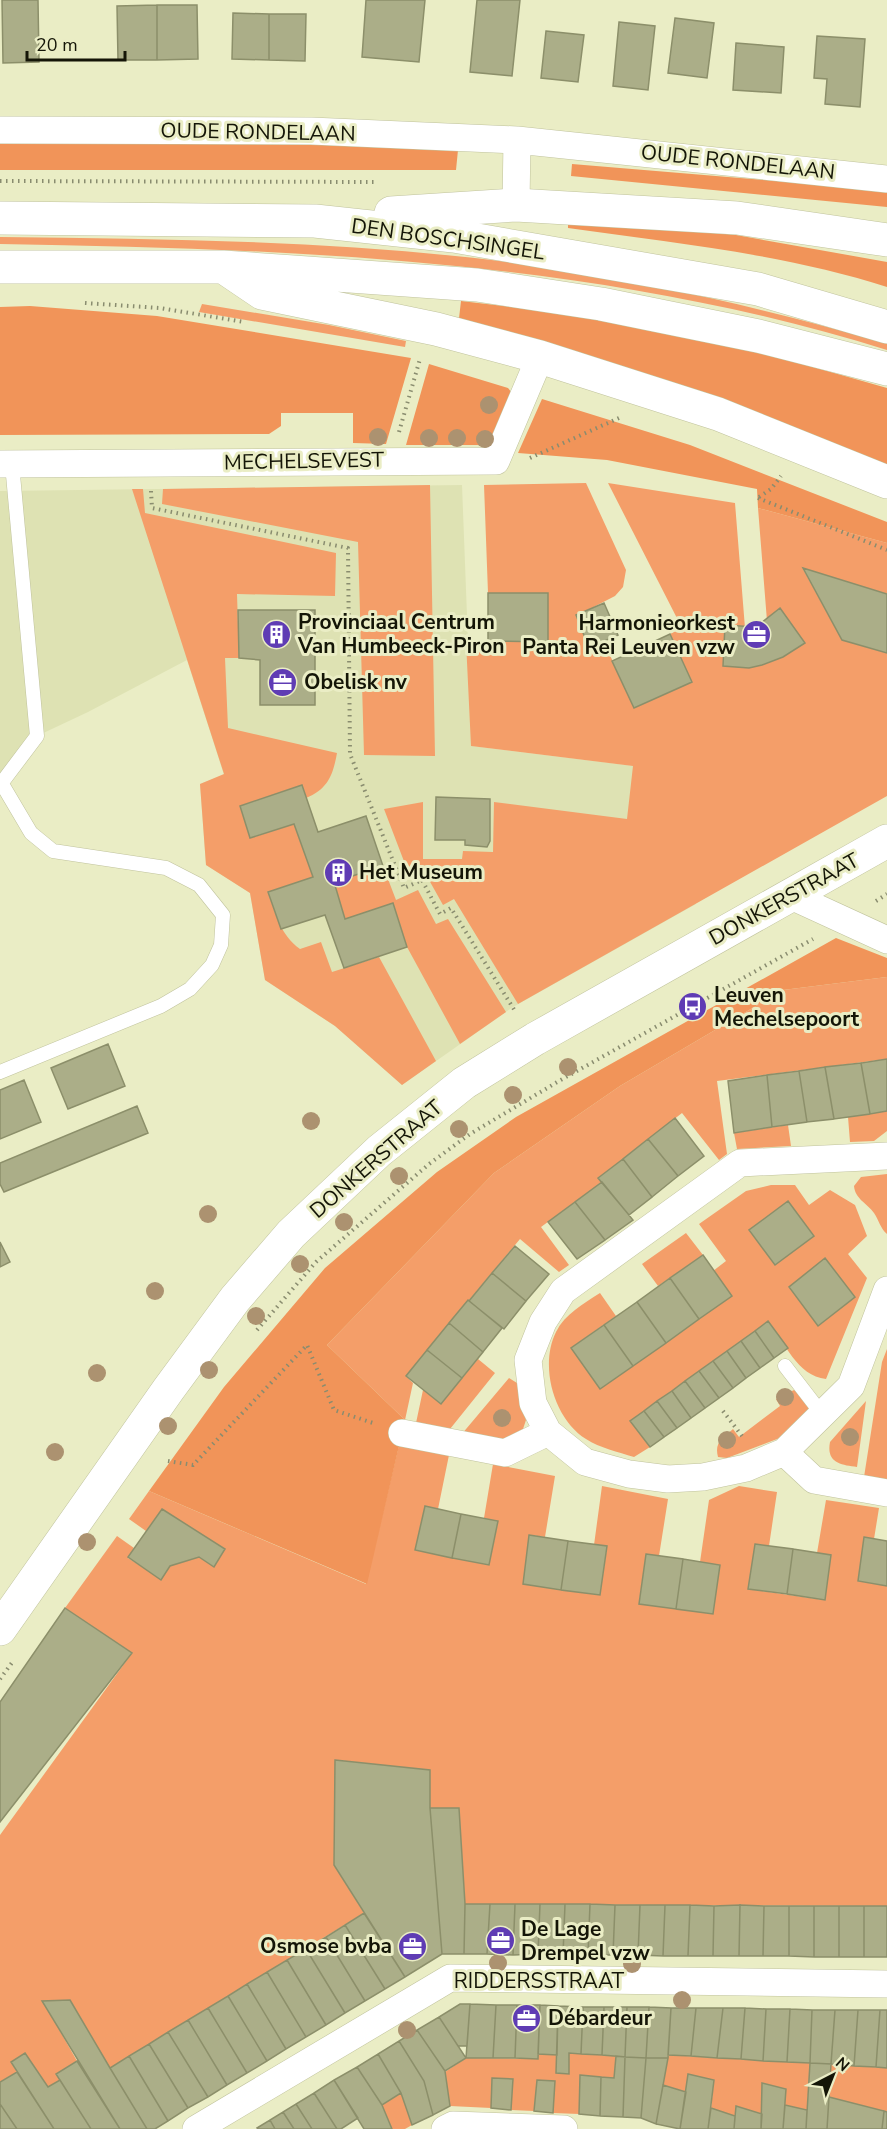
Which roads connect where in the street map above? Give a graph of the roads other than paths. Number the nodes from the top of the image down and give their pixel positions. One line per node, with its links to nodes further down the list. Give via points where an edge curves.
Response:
1 (0, 130): 2 (street, OUDE RONDELAAN, via 311,131)
2 (517, 140): 3 (street, OUDE RONDELAAN); 4 (street)
3 (887, 179)
4 (516, 205): 6 (main road); 7 (main road, via 737,218)
5 (0, 218): 6 (main road, DEN BOSCHSINGEL)
6 (315, 221): 10 (main road, DEN BOSCHSINGEL, via 454,236 758,288)
7 (887, 240)
8 (0, 267): 9 (main road, DEN BOSCHSINGEL)
9 (223, 267): 11 (main road, via 262,293 436,328); 12 (main road, DEN BOSCHSINGEL, via 477,285 601,304 758,336)
10 (887, 327)
11 (540, 357): 13 (street, MECHELSEVEST, via 496,461); 14 (main road, via 718,414)
12 (887, 369)
13 (6, 464): 15 (lane, via 37,736)
14 (887, 482)
15 (1, 785): 19 (lane, via 31,833 53,851 166,868 199,885 223,915 221,945 212,965 190,989 161,1006)
16 (887, 841): 17 (main road, DONKERSTRAAT)
17 (789, 895): 18 (street); 28 (main road, DONKERSTRAAT, via 464,1083 379,1151 291,1234 235,1299 168,1390)
18 (887, 940)
19 (0, 1072)
20 (887, 1155): 24 (street, via 740,1163 563,1291 543,1322 528,1360 533,1403)
21 (887, 1290): 23 (street, via 851,1386)
22 (785, 1366): 23 (lane)
23 (822, 1414): 26 (street)
24 (548, 1432): 25 (street, via 505,1454); 26 (street, via 585,1462 668,1479 746,1468)
25 (402, 1433)
26 (784, 1452): 27 (street, via 814,1480)
27 (887, 1493)
28 (10, 1640)
29 (887, 1984): 30 (street, RIDDERSSTRAAT, via 450,1978)
30 (196, 2129)
31 (445, 2129): 32 (street, via 453,2125)
32 (564, 2129)

